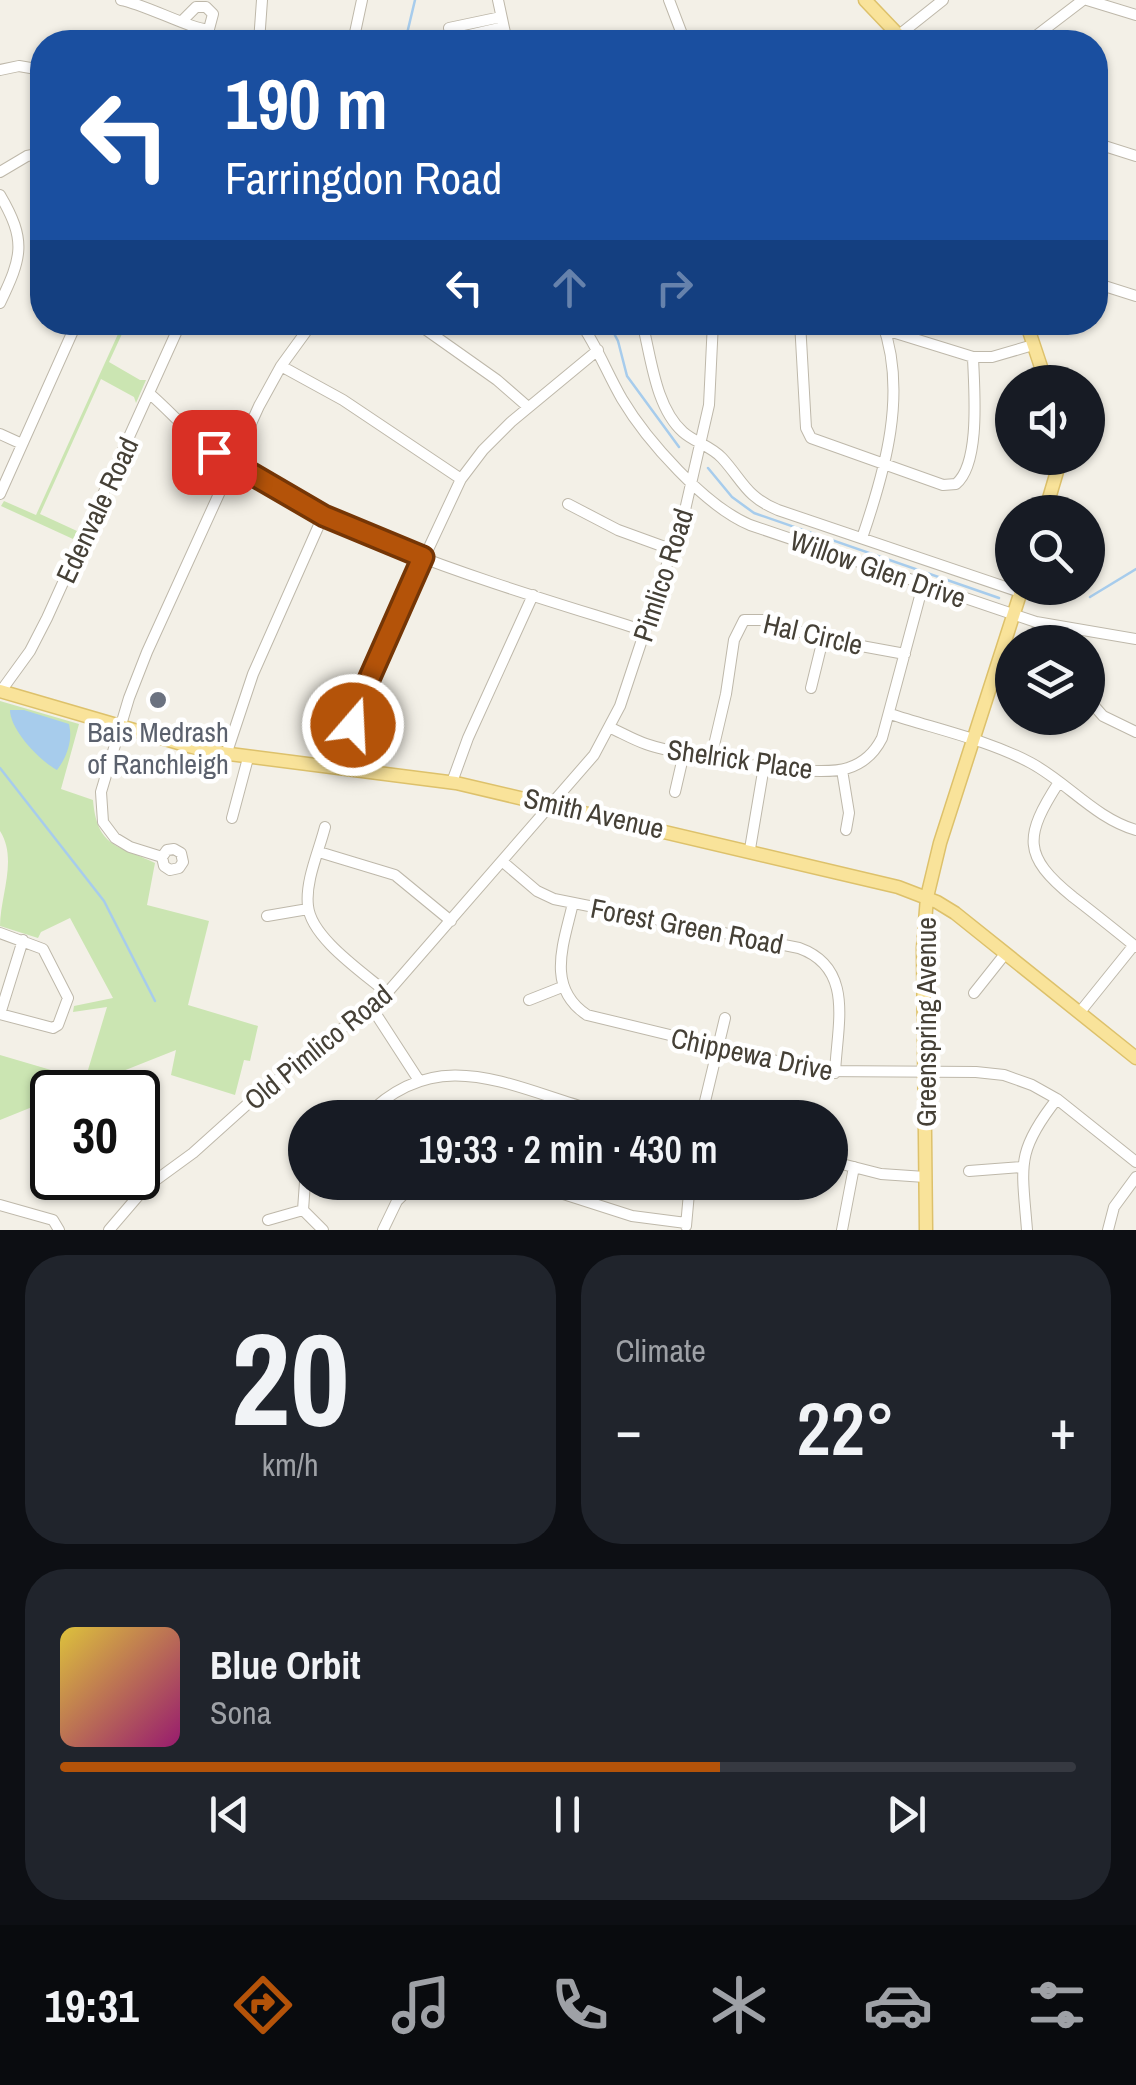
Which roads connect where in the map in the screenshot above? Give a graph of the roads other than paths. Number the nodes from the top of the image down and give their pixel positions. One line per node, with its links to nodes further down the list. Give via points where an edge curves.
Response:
1 (121, 0): 10 (street)
2 (262, 0): 12 (street)
3 (362, 0): 13 (street)
4 (498, 0): 11 (street)
5 (669, 0): 16 (street)
6 (865, 0): 17 (main road)
7 (944, 0): 18 (street)
8 (1085, 0): 9 (street); 19 (street)
9 (1136, 15)
10 (182, 22)
11 (502, 22): 14 (street); 15 (street)
12 (260, 30)
13 (355, 30)
14 (473, 30)
15 (504, 30)
16 (680, 30)
17 (891, 30)
18 (911, 30)
19 (1044, 30)
20 (30, 68): 21 (street)
21 (0, 70)
22 (1108, 147): 24 (street)
23 (30, 155): 25 (street)
24 (1136, 156)
25 (0, 172)
26 (0, 196): 29 (street, via 20,241)
27 (1108, 287): 28 (street)
28 (1136, 296)
29 (0, 304)
30 (71, 335): 50 (street)
31 (176, 335): 46 (street, Edenvale Road)
32 (304, 335): 45 (street)
33 (434, 335): 47 (street)
34 (588, 335): 42 (street, Willow Glen Drive)
35 (646, 335): 49 (street, Willow Glen Drive, via 668,411)
36 (713, 335): 49 (street, Pimlico Road)
37 (801, 335): 52 (street, via 811,438)
38 (885, 335): 52 (street, via 892,385)
39 (910, 335): 43 (street)
40 (1030, 335): 41 (main road)
41 (1033, 346): 43 (street); 44 (main road)
42 (598, 350): 47 (street); 54 (street, Willow Glen Drive, via 630,410)
43 (974, 357): 52 (street, via 967,469 956,484)
44 (1040, 365)
45 (281, 366): 51 (street); 53 (street)
46 (150, 394): 51 (street); 73 (street, Edenvale Road, via 47,618)
47 (528, 407): 53 (street)
48 (0, 434): 50 (street)
49 (700, 443): 54 (street, Pimlico Road); 58 (street, Willow Glen Drive, via 760,502)
50 (22, 444): 55 (street)
51 (233, 464): 57 (street); 76 (street)
52 (886, 464): 58 (street)
53 (461, 479): 60 (street)
54 (691, 484): 59 (street, Pimlico Road); 62 (street, Willow Glen Drive, via 741,522)
55 (0, 494)
56 (568, 504): 59 (street)
57 (324, 516): 60 (street); 81 (street, via 253,674)
58 (862, 538): 61 (street, Willow Glen Drive)
59 (673, 550): 67 (street, Pimlico Road)
60 (423, 557): 63 (street); 85 (street, via 366,686)
61 (995, 581)
62 (923, 584): 65 (street, Willow Glen Drive); 71 (street, Shelrick Place)
63 (533, 595): 67 (street); 87 (street)
64 (1016, 605): 65 (main road, Greenspring Avenue)
65 (1013, 615): 66 (street, Willow Glen Drive); 79 (main road, Greenspring Avenue)
66 (1048, 625)
67 (645, 631): 77 (street, Pimlico Road)
68 (1105, 638): 70 (street, Willow Glen Drive)
69 (824, 639): 71 (street, Hal Circle); 72 (street); 83 (street, Hal Circle, via 744,620 734,640)
70 (1136, 640)
71 (905, 654): 74 (street, Shelrick Place)
72 (811, 688)
73 (1, 691): 76 (main road, Smith Avenue)
74 (890, 714): 79 (street); 86 (street, Shelrick Place, via 872,753)
75 (1105, 717): 78 (street)
76 (120, 727): 81 (main road, Smith Avenue); 97 (street, via 100,801 103,822 124,844)
77 (610, 728): 80 (street, Shelrick Place); 90 (street, Pimlico Road)
78 (1136, 732)
79 (973, 742): 88 (street); 99 (main road, Greenspring Avenue)
80 (684, 752): 83 (street, Shelrick Place); 89 (street)
81 (226, 755): 82 (main road, Smith Avenue)
82 (248, 758): 85 (main road, Smith Avenue); 91 (street)
83 (711, 758): 84 (street, Shelrick Place)
84 (764, 766): 86 (street, Shelrick Place); 95 (street)
85 (340, 767): 87 (main road, Smith Avenue)
86 (842, 770): 93 (street)
87 (452, 782): 90 (main road, Smith Avenue)
88 (1059, 782): 94 (street, via 1108,819); 106 (street, via 1036,828 1038,864)
89 (675, 792)
90 (552, 804): 95 (main road, Smith Avenue); 98 (street, Old Pimlico Road)
91 (232, 818)
92 (325, 827): 96 (street)
93 (846, 830)
94 (1136, 830)
95 (750, 850): 99 (main road, Smith Avenue)
96 (319, 852): 101 (street); 103 (street, via 395,875)
97 (162, 857)
98 (503, 862): 100 (street, Forest Green Road, via 545,896); 103 (street, Old Pimlico Road)
99 (926, 897): 107 (main road, Smith Avenue); 118 (main road, Greenspring Avenue)
100 (572, 903): 108 (street, via 560,961); 119 (street, Forest Green Road, via 818,957 838,988)
101 (308, 909): 102 (street); 110 (street, via 327,941)
102 (267, 916)
103 (451, 922): 110 (street, Old Pimlico Road)
104 (0, 933): 105 (street)
105 (23, 940): 114 (street); 114 (street, via 48,956 68,998 53,1028)
106 (1135, 946): 113 (street)
107 (1004, 954): 109 (street); 113 (main road, Smith Avenue)
108 (562, 987): 111 (street); 116 (street, Chippewa Drive, via 572,1003 596,1018)
109 (974, 993)
110 (387, 994): 112 (street, Old Pimlico Road)
111 (529, 1000)
112 (372, 1008): 120 (street); 141 (street, Old Pimlico Road, via 145,1188)
113 (1080, 1012): 117 (main road, Smith Avenue)
114 (0, 1014)
115 (725, 1018): 116 (street)
116 (718, 1049): 119 (street, Chippewa Drive); 124 (street)
117 (1136, 1058)
118 (924, 1072): 119 (street, Chippewa Drive); 121 (street, Chippewa Drive, via 1004,1075); 130 (main road, Greenspring Avenue)
119 (834, 1073)
120 (418, 1080): 122 (street); 123 (street, via 454,1073)
121 (1057, 1099): 125 (street, Chippewa Drive); 127 (street, via 1029,1138)
122 (382, 1100)
123 (557, 1100)
124 (705, 1100)
125 (1136, 1162)
126 (848, 1166): 128 (street)
127 (1022, 1166): 129 (street); 146 (street)
128 (854, 1167): 130 (street); 144 (street)
129 (969, 1172)
130 (925, 1177): 145 (main road, Greenspring Avenue)
131 (1136, 1177): 147 (street, via 1114,1207)
132 (304, 1200): 137 (street)
133 (398, 1200): 143 (street)
134 (581, 1200): 139 (street)
135 (688, 1200): 139 (street)
136 (0, 1205): 140 (street, via 53,1220)
137 (303, 1210): 138 (street); 142 (street)
138 (268, 1220)
139 (686, 1227)
140 (59, 1230)
141 (109, 1230)
142 (323, 1230)
143 (383, 1230)
144 (842, 1230)
145 (926, 1230)
146 (1027, 1230)
147 (1108, 1230)

